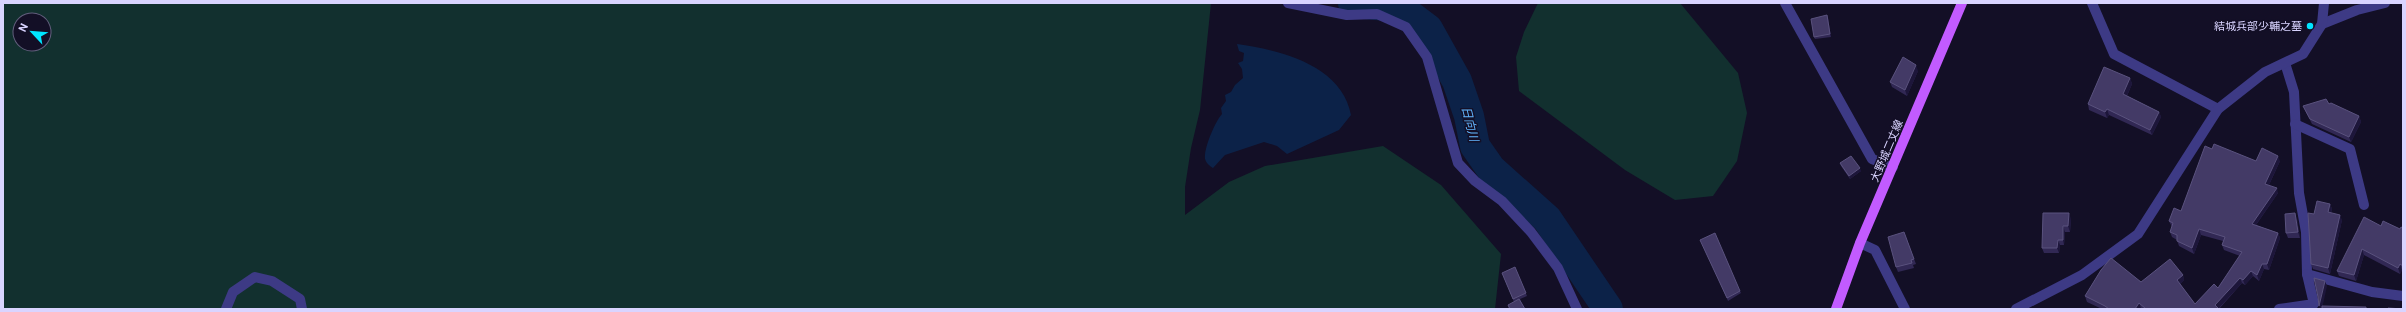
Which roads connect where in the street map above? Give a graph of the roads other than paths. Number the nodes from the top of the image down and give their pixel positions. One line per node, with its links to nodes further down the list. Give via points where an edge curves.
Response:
1 (1288, 3): 18 (street, via 1346,15 1377,14 1406,27 1427,57 1458,163 1475,181 1502,201 1531,232 1558,268)
2 (1786, 3): 11 (street, via 1872,159)
3 (1962, 3): 11 (main road, 大野城二丈線)
4 (2092, 3): 9 (street, via 2114,54)
5 (2324, 3): 7 (street)
6 (2385, 3): 7 (street, via 2357,10)
7 (2322, 24): 8 (street, via 2303,54)
8 (2285, 63): 9 (street, via 2265,72); 10 (street, via 2294,92)
9 (2218, 109): 21 (street, via 2138,234 2082,275)
10 (2295, 124): 12 (street, via 2350,149); 14 (street, via 2299,193 2306,232)
11 (1893, 167): 13 (main road, 大野城二丈線)
12 (2364, 205)
13 (1860, 243): 19 (main road, 大野城二丈線); 20 (street, via 1875,250)
14 (2307, 274): 15 (street, via 2372,292); 22 (street, via 2314,304)
15 (2403, 296)
16 (226, 309): 17 (street, via 233,292 255,277 272,281 300,299)
17 (302, 309)
18 (1577, 309)
19 (1836, 309)
20 (1905, 309)
21 (2016, 309)
22 (2279, 309)

